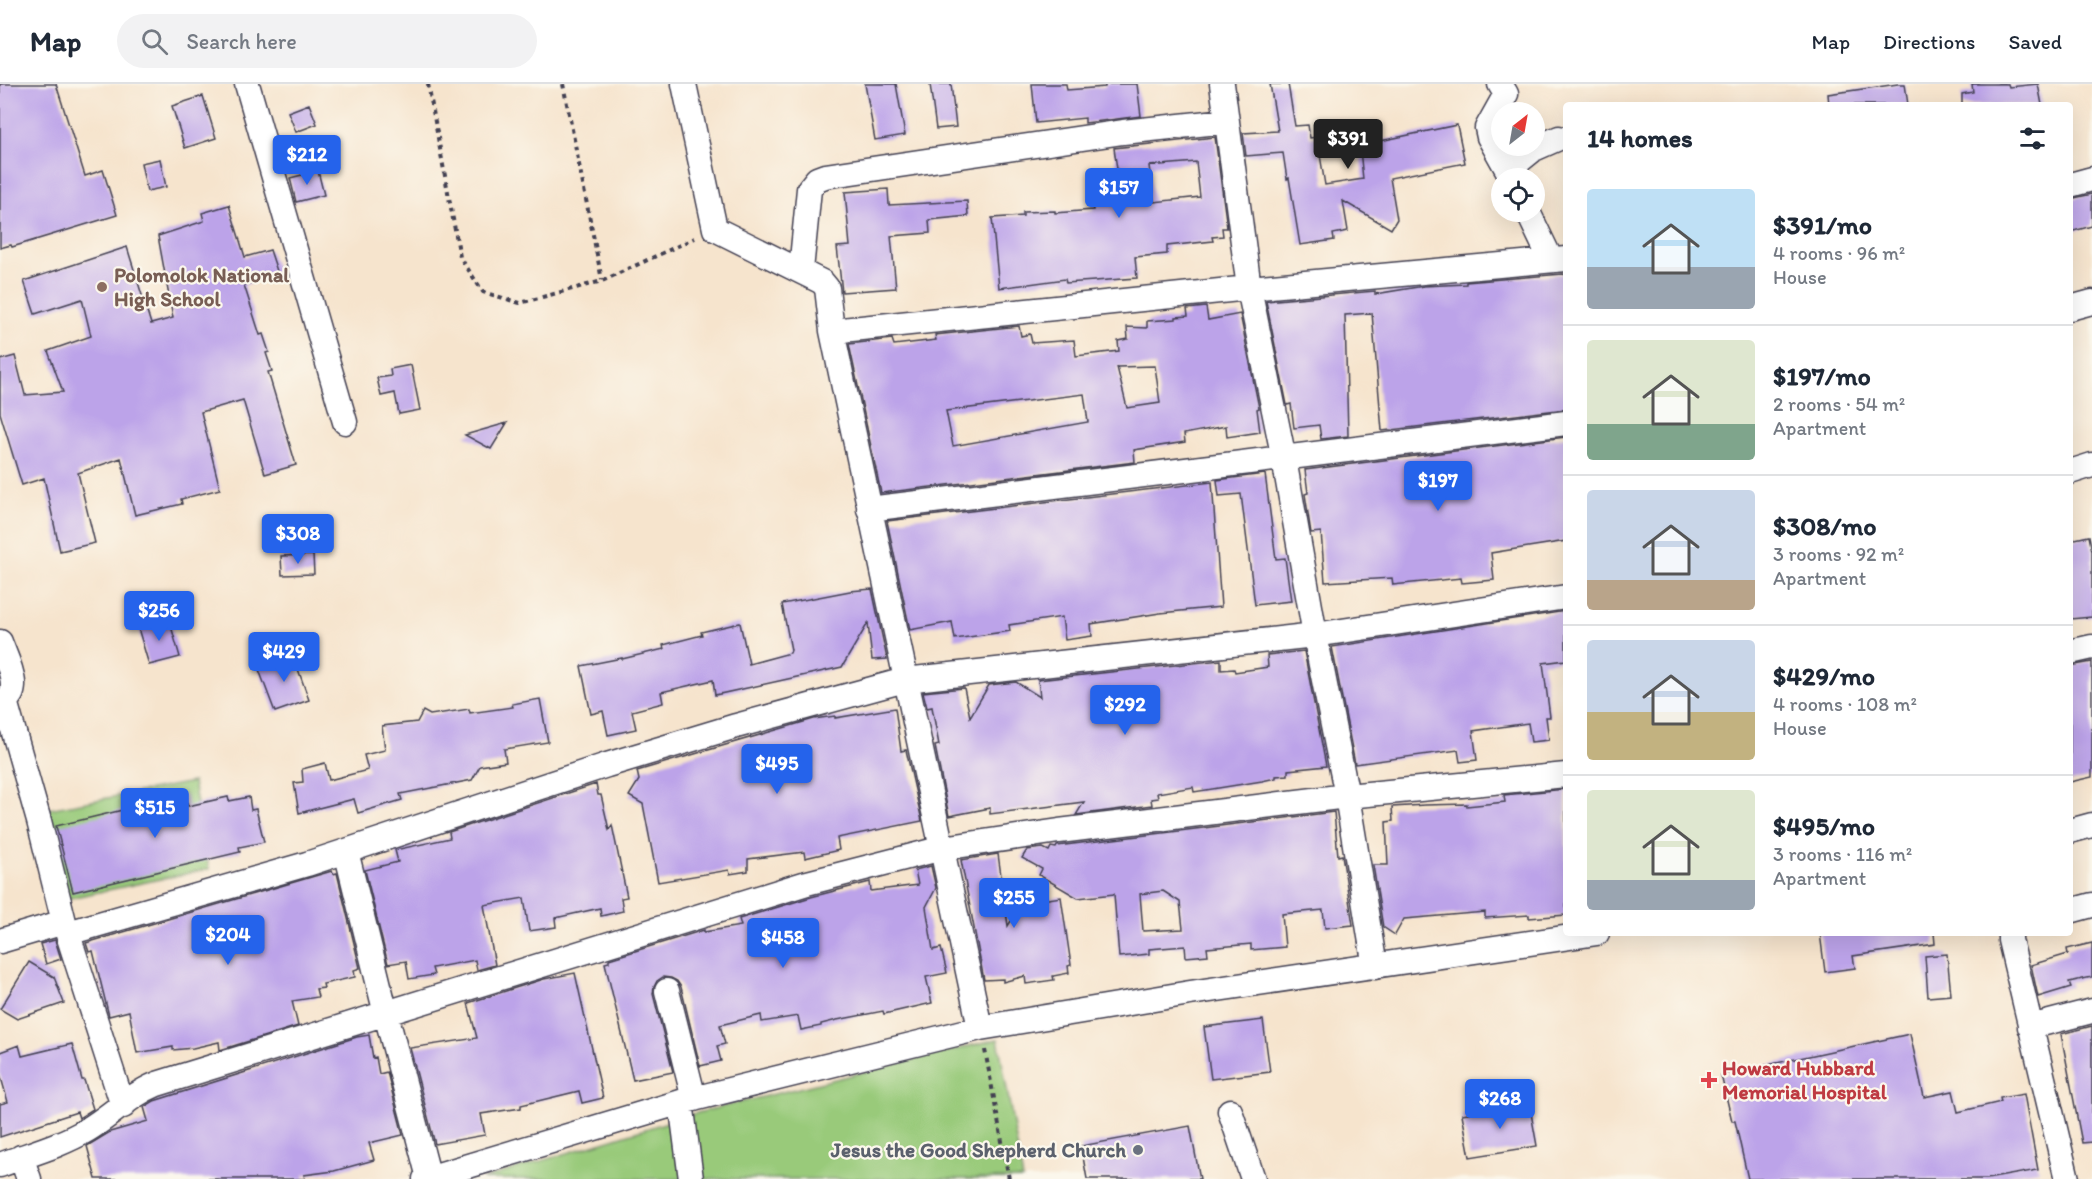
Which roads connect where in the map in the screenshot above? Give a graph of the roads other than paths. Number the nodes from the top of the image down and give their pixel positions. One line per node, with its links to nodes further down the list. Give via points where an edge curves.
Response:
1 (247, 84): 18 (street)
2 (684, 84): 13 (street, via 715,229)
3 (1222, 84): 5 (street)
4 (1500, 84): 7 (street, via 1506,94 1487,128)
5 (1227, 121): 13 (street, via 1123,132 825,176 809,189); 14 (street)
6 (1559, 138): 8 (street, via 1534,149)
7 (1507, 168)
8 (1516, 168)
9 (2092, 179): 10 (street)
10 (2073, 184)
11 (1535, 222): 12 (street)
12 (1559, 259): 14 (street)
13 (801, 270): 17 (street, via 827,288)
14 (1249, 288): 17 (street); 20 (street)
15 (2092, 302): 16 (street)
16 (2073, 307)
17 (832, 331): 23 (street)
18 (345, 422)
19 (1563, 423): 20 (street)
20 (1284, 459): 23 (street); 25 (street)
21 (2092, 465): 22 (street)
22 (2073, 471)
23 (869, 509): 29 (street)
24 (1563, 597): 25 (street)
25 (1315, 635): 29 (street); 32 (street)
26 (0, 642): 30 (street, via 14,684)
27 (2092, 647): 28 (street)
28 (2073, 651)
29 (905, 680): 35 (street); 36 (street, via 639,755)
30 (3, 702): 39 (street)
31 (1563, 775): 32 (street)
32 (1347, 796): 35 (street); 43 (street)
33 (2092, 825): 34 (street)
34 (2073, 830)
35 (943, 848): 46 (street, via 807,884); 48 (street)
36 (346, 851): 39 (street); 46 (street)
37 (2092, 905): 38 (street)
38 (2073, 910)
39 (66, 928): 42 (street); 50 (street)
40 (1577, 936): 43 (street)
41 (2010, 936): 47 (street)
42 (0, 941)
43 (1375, 967): 48 (street)
44 (667, 991): 49 (street)
45 (2092, 1011): 47 (street)
46 (386, 1014): 50 (street, via 157,1084); 53 (street)
47 (2030, 1027): 56 (street)
48 (980, 1028): 49 (street)
49 (688, 1100): 53 (street); 54 (street)
50 (123, 1106): 52 (street)
51 (1230, 1111): 55 (street)
52 (16, 1167)
53 (427, 1178)
54 (691, 1179)
55 (1253, 1179)
56 (2067, 1179)

